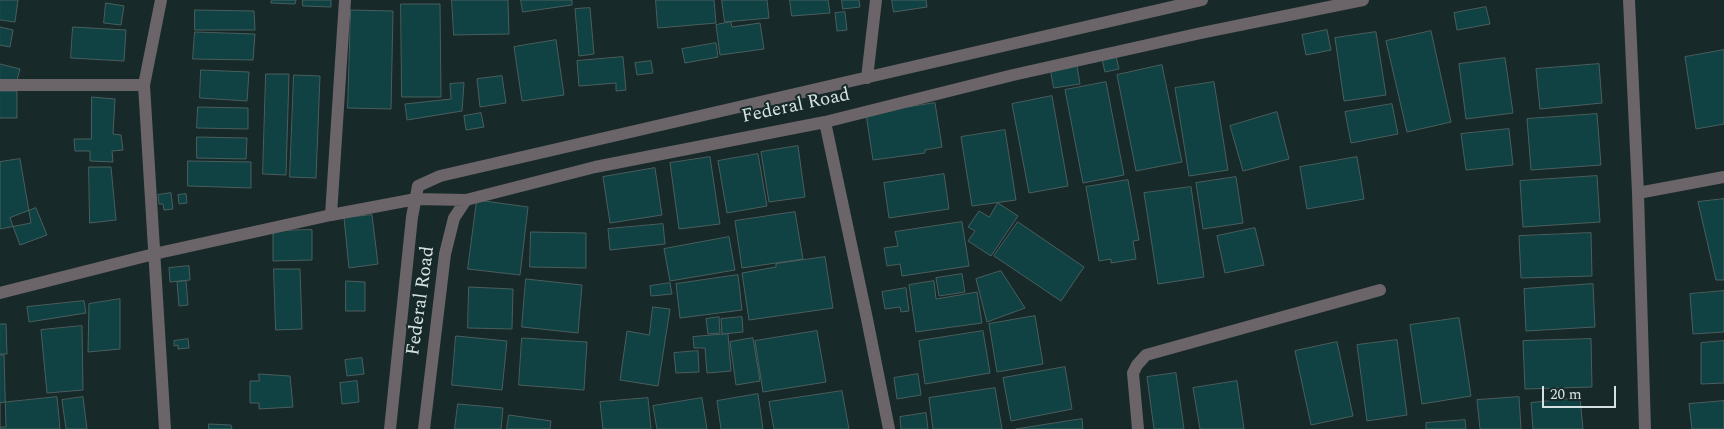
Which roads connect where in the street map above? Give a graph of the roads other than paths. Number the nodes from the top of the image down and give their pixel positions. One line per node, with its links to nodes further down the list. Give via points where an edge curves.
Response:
1 (161, 0): 9 (street)
2 (345, 0): 15 (street)
3 (876, 0): 7 (street)
4 (1202, 0): 7 (street, Federal Road)
5 (1363, 0): 10 (street, Federal Road, via 1078,60)
6 (1629, 0): 12 (street)
7 (867, 78): 13 (street, Federal Road, via 440,176 418,186)
8 (0, 85): 9 (street)
9 (144, 85): 16 (street)
10 (825, 122): 14 (street, Federal Road, via 595,167); 22 (street)
11 (1724, 177): 12 (street)
12 (1638, 193): 24 (street)
13 (416, 199): 14 (street); 15 (street); 20 (street, Federal Road)
14 (466, 200): 21 (street, Federal Road, via 454,218 445,254)
15 (331, 215): 16 (street)
16 (154, 254): 18 (street); 19 (street)
17 (1380, 290): 23 (street, via 1146,355 1133,372)
18 (0, 293)
19 (165, 429)
20 (390, 429)
21 (424, 429)
22 (889, 429)
23 (1138, 429)
24 (1645, 429)

